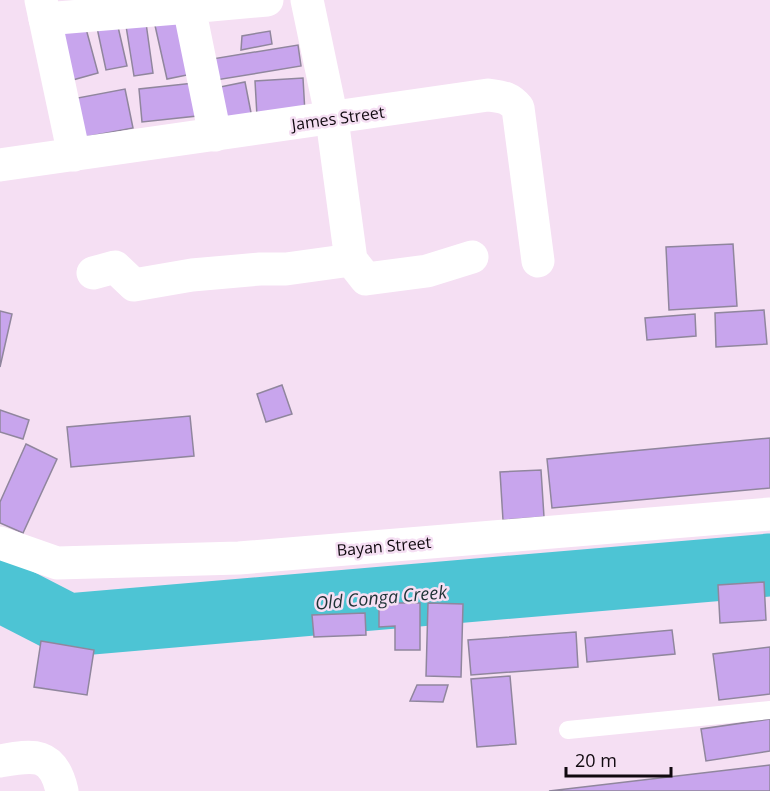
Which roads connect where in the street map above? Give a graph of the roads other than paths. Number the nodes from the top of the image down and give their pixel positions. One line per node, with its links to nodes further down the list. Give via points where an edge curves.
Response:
1 (267, 0): 3 (street)
2 (307, 0): 5 (street)
3 (189, 7): 4 (street); 6 (street)
4 (43, 10): 7 (street)
5 (332, 119): 6 (street, James Street); 10 (street); 11 (street, James Street, via 488,95 512,100 518,108)
6 (215, 135): 7 (street, James Street)
7 (74, 154): 8 (street, James Street)
8 (0, 165)
9 (472, 257): 10 (street, via 427,271 366,279)
10 (351, 260): 12 (street, via 286,269 192,274 134,285 115,267)
11 (538, 261)
12 (93, 273)
13 (770, 514): 14 (street, Bayan Street, via 239,558 57,563)
14 (0, 543)
15 (770, 710): 16 (lane)
16 (568, 730)
17 (0, 761): 18 (street, via 39,757 55,770)
18 (62, 791)

